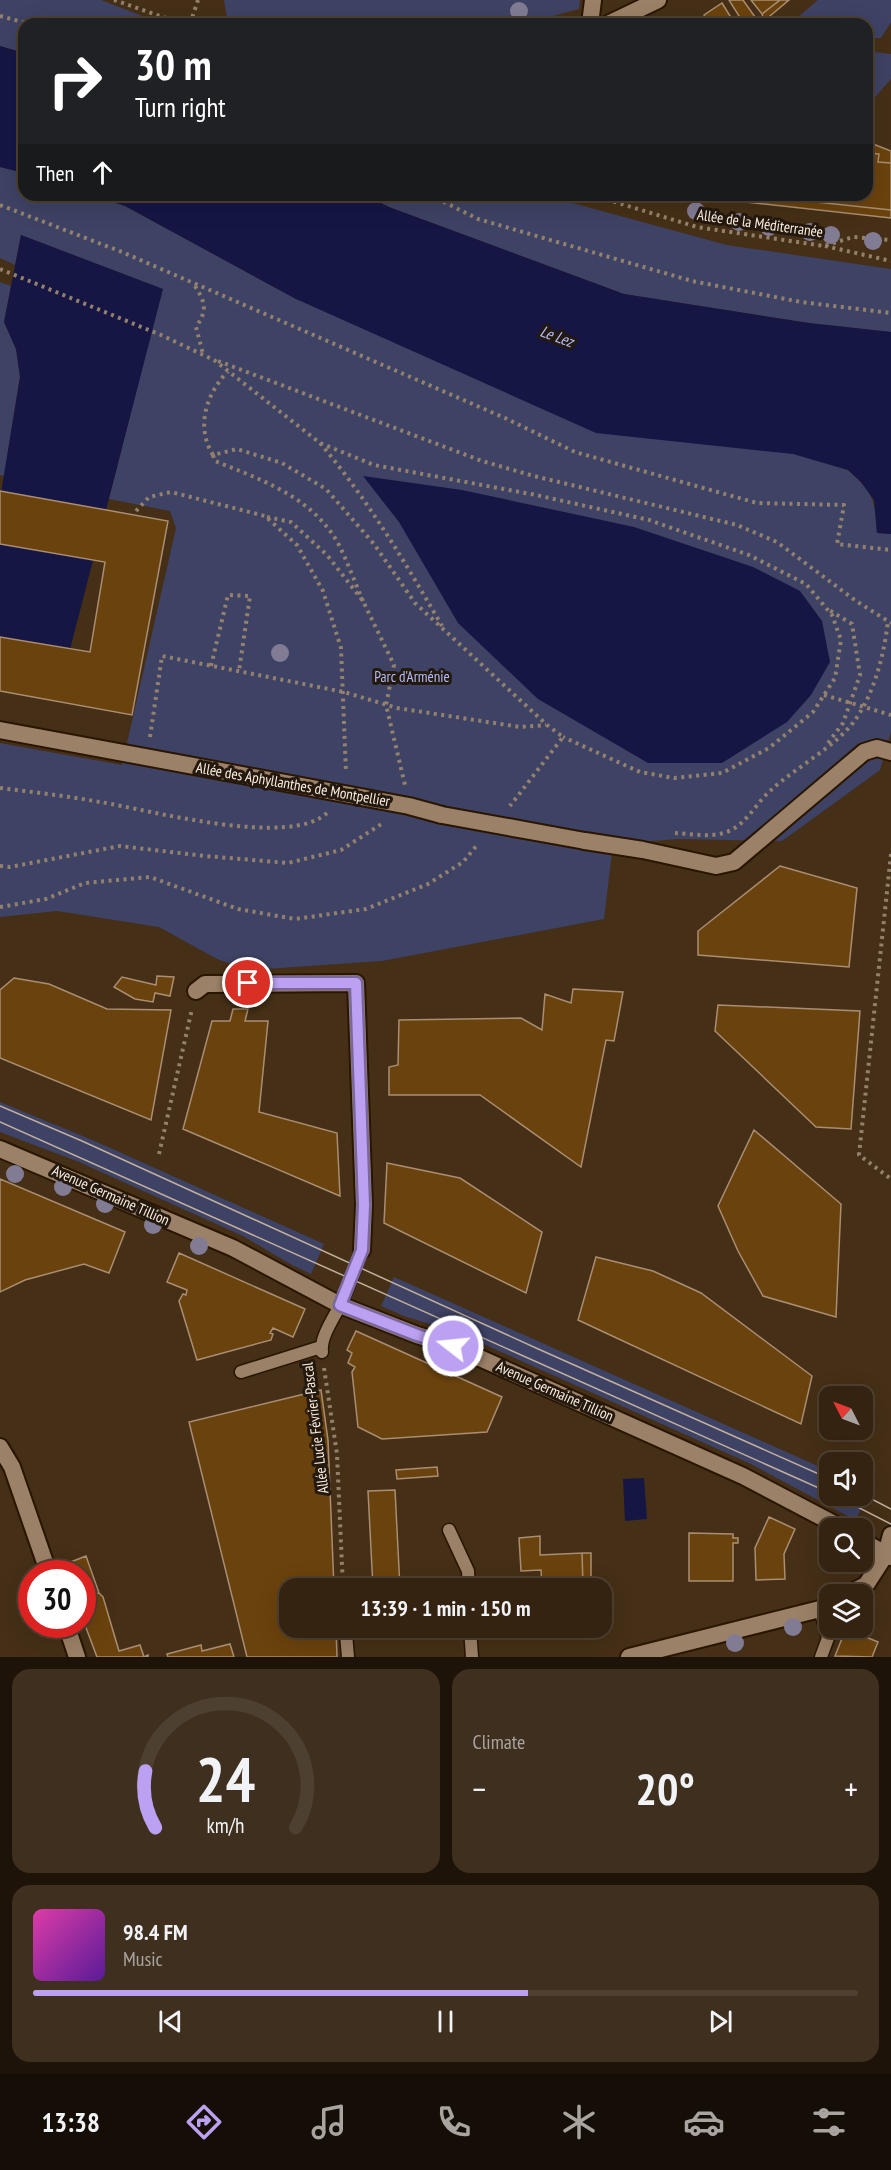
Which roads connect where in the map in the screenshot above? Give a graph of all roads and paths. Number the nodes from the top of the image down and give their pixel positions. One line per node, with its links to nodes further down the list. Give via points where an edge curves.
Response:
1 (114, 0): 6 (path)
2 (198, 0): 7 (path)
3 (593, 0): 8 (street)
4 (658, 0): 9 (street)
5 (0, 16): 10 (path)
6 (166, 18)
7 (192, 18)
8 (591, 18)
9 (620, 18)
10 (18, 21)
11 (442, 201): 19 (path, via 478,219 693,281 801,302)
12 (612, 201): 15 (path, Allée de la Méditerranée, via 697,227)
13 (0, 205): 18 (path)
14 (891, 240): 15 (path, Allée de la Méditerranée, via 854,237)
15 (824, 246): 16 (path)
16 (891, 261)
17 (2, 270): 20 (path)
18 (195, 285): 20 (path, via 204,301 196,327); 26 (path, via 575,452 757,503 844,505 837,544)
19 (891, 313)
20 (203, 355): 21 (path)
21 (214, 360): 22 (path); 29 (path, via 482,461 737,525 777,542)
22 (228, 371): 23 (path); 24 (path, via 210,394 207,406 205,435)
23 (320, 443): 28 (path, via 374,465 649,520 750,555 806,584); 30 (path, via 398,549)
24 (213, 455): 27 (path, via 215,461 279,487 312,509 338,544); 30 (path, via 237,449 282,463 326,489 374,544 416,603)
25 (136, 511): 33 (path, via 149,497 171,492 266,517 297,545 323,591 341,648)
26 (891, 550)
27 (363, 601)
28 (826, 608): 34 (path, via 841,640 835,678); 35 (path, via 852,624 860,675)
29 (889, 622): 36 (path, via 884,652)
30 (445, 630): 38 (path)
31 (211, 666): 32 (path); 32 (path, via 228,594 250,596); 43 (path, via 162,656)
32 (239, 671): 33 (path)
33 (344, 693): 38 (path, via 398,708 519,727); 45 (path)
34 (824, 695): 35 (path); 40 (path, via 813,712 770,748 722,773 674,778 640,772)
35 (850, 703): 36 (path); 41 (path, via 843,723)
36 (862, 706): 37 (path); 41 (path, via 855,720)
37 (891, 715)
38 (547, 725): 40 (path)
39 (0, 730): 43 (street, Allée des Aphyllanthes de Montpellier)
40 (563, 737): 46 (path)
41 (824, 748): 48 (path, via 771,790 734,829 714,836 652,835)
42 (891, 752): 48 (street, Allée des Aphyllanthes de Montpellier, via 878,748 864,752 734,862 716,866)
43 (146, 757): 45 (street, Allée des Aphyllanthes de Montpellier)
44 (0, 788): 45 (path, via 99,801 237,827 277,828 306,825 325,816)
45 (346, 795): 48 (street, Allée des Aphyllanthes de Montpellier, bridge)
46 (504, 813)
47 (484, 837): 50 (path, via 463,862 428,884 366,909 295,919 238,909 150,878 85,883 46,899)
48 (643, 850)
49 (891, 854): 54 (path, via 859,1155)
50 (0, 907)
51 (196, 991): 53 (path); 55 (street, via 205,984 356,983 364,1205)
52 (0, 1149): 56 (street, Avenue Germaine Tillion, via 233,1248)
53 (159, 1154)
54 (891, 1179)
55 (362, 1250): 56 (lane, Allée Lucie Février-Pascal)
56 (340, 1305): 57 (lane, Allée Lucie Février-Pascal); 60 (street, Avenue Germaine Tillion, via 453,1346 743,1476)
57 (321, 1349): 58 (lane); 66 (path, Allée Lucie Février-Pascal, via 337,1454)
58 (241, 1372)
59 (0, 1447): 65 (street, via 12,1467)
60 (823, 1518)
61 (449, 1530): 67 (lane)
62 (891, 1534): 64 (street)
63 (873, 1547): 64 (street)
64 (888, 1556): 68 (street)
65 (44, 1560)
66 (343, 1578)
67 (468, 1578)
68 (867, 1584)
69 (819, 1609): 77 (street)
70 (71, 1638): 74 (street)
71 (346, 1638): 75 (lane)
72 (471, 1638): 76 (lane)
73 (828, 1638): 78 (lane)
74 (77, 1657)
75 (348, 1657)
76 (472, 1657)
77 (629, 1657)
78 (821, 1657)

